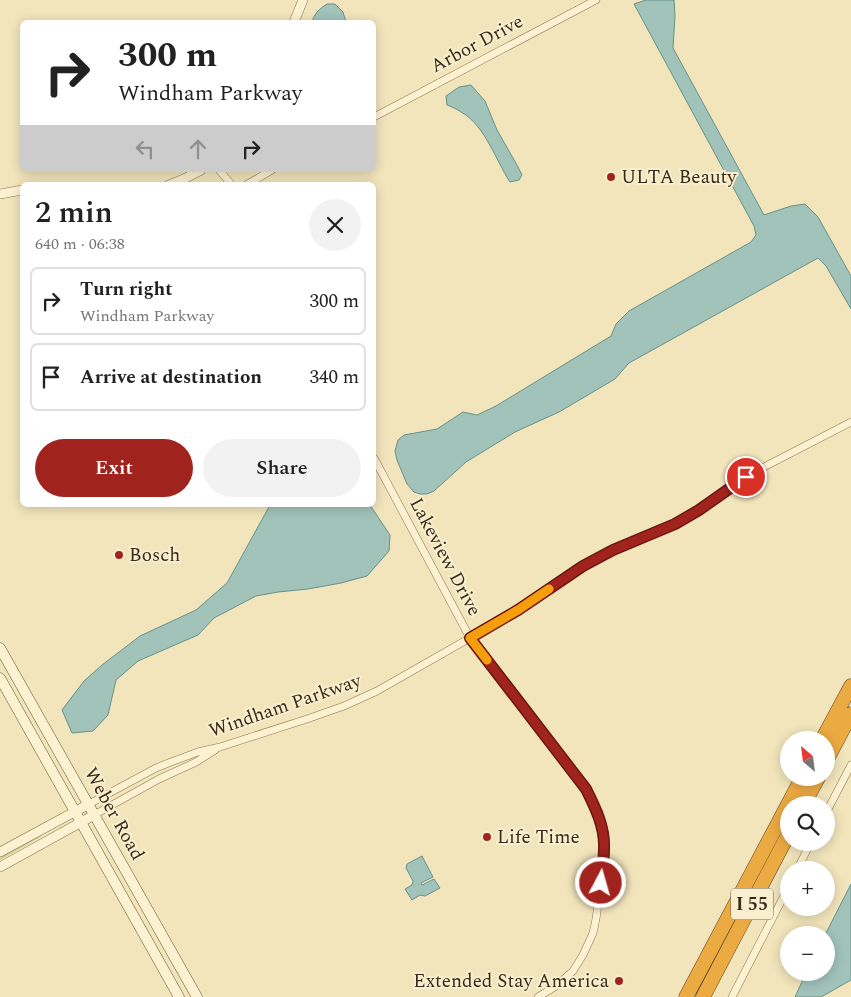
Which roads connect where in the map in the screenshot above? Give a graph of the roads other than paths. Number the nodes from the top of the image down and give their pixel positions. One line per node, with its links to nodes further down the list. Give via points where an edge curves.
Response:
1 (302, 0): 3 (street)
2 (596, 0): 4 (street, Arbor Drive)
3 (295, 20)
4 (376, 116)
5 (197, 172): 8 (street)
6 (221, 172): 9 (street)
7 (269, 172): 10 (street)
8 (177, 182)
9 (229, 182)
10 (251, 182)
11 (20, 190): 12 (street)
12 (0, 194)
13 (851, 422): 15 (street, Windham Parkway, via 744,478 675,524 583,566)
14 (376, 462): 15 (street, Lakeview Drive)
15 (470, 638): 22 (street, Windham Parkway, via 344,706); 37 (street, Lakeview Drive, via 586,789 601,825 605,847 593,933 573,972)
16 (0, 648): 26 (main road, Weber Road)
17 (0, 678): 27 (main road, Weber Road)
18 (851, 686): 20 (highway)
19 (851, 714): 21 (highway)
20 (827, 731)
21 (835, 744)
22 (220, 747): 26 (street, Windham Parkway, via 164,765); 28 (street)
23 (851, 765): 25 (street)
24 (798, 786): 34 (highway, I 55)
25 (835, 796)
26 (89, 804): 27 (street); 28 (main road, Weber Road)
27 (76, 811): 29 (main road, Weber Road); 31 (street)
28 (94, 815): 29 (street); 36 (main road, Weber Road)
29 (81, 822): 32 (street); 35 (main road, Weber Road)
30 (780, 850): 38 (highway, I 55)
31 (0, 852)
32 (0, 867)
33 (780, 904): 39 (street)
34 (687, 996)
35 (179, 997)
36 (197, 997)
37 (538, 997)
38 (704, 997)
39 (732, 997)

